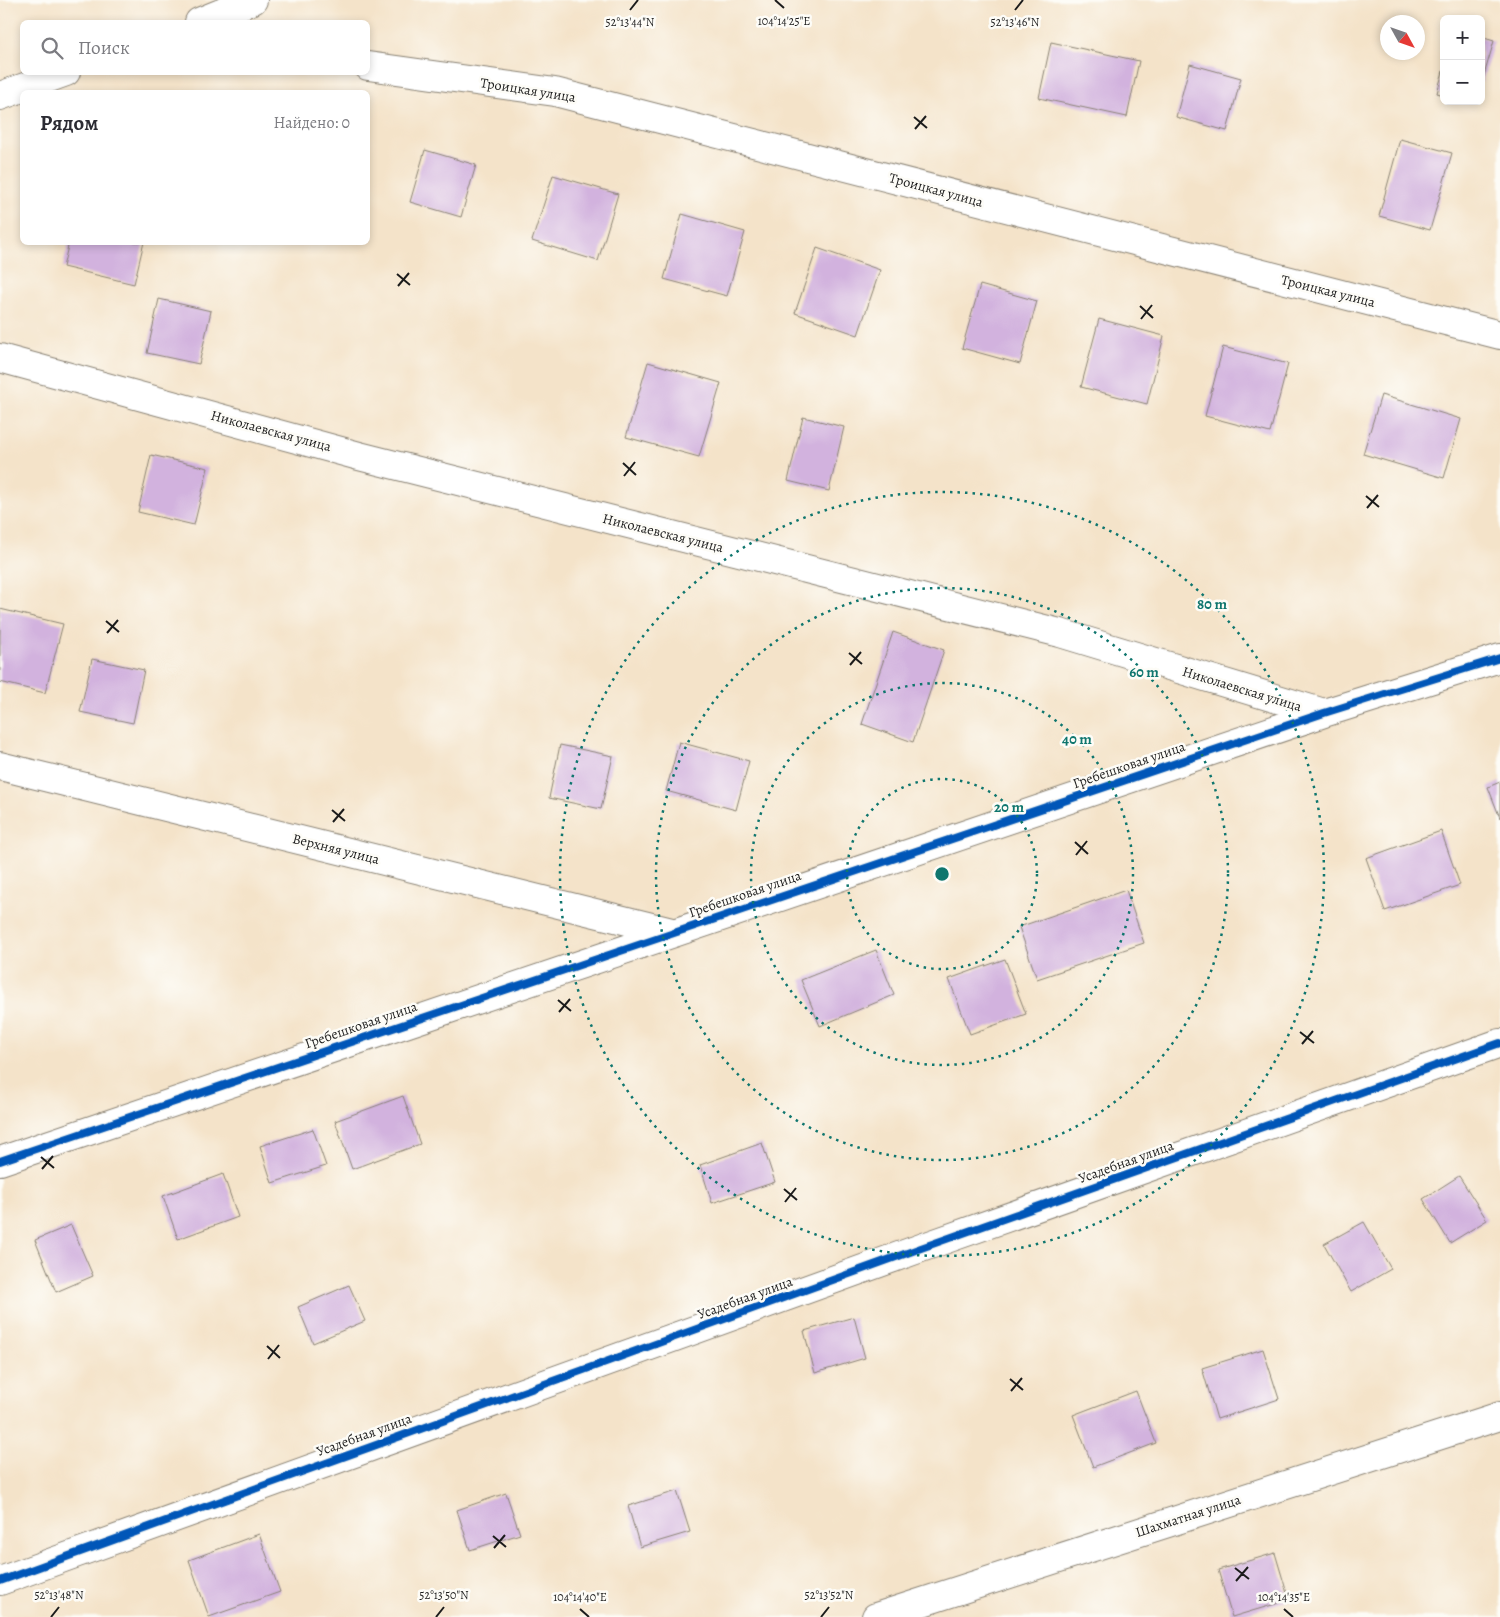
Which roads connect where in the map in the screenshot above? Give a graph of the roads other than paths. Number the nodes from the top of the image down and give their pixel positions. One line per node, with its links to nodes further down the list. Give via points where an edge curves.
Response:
1 (253, 0): 2 (street)
2 (204, 20)
3 (370, 66): 6 (street, Троицкая улица, via 555,92)
4 (58, 75): 5 (street)
5 (0, 96)
6 (1500, 335)
7 (0, 358): 9 (street, Николаевская улица, via 359,456 1060,634)
8 (1500, 658): 9 (street, Гребешковая улица)
9 (1324, 713): 11 (street, Гребешковая улица)
10 (0, 766): 11 (street, Верхняя улица)
11 (672, 932): 13 (street, Гребешковая улица)
12 (1500, 1042): 15 (street, Усадебная улица)
13 (0, 1161)
14 (1500, 1416): 16 (street, Шахматная улица)
15 (0, 1581)
16 (876, 1617)

